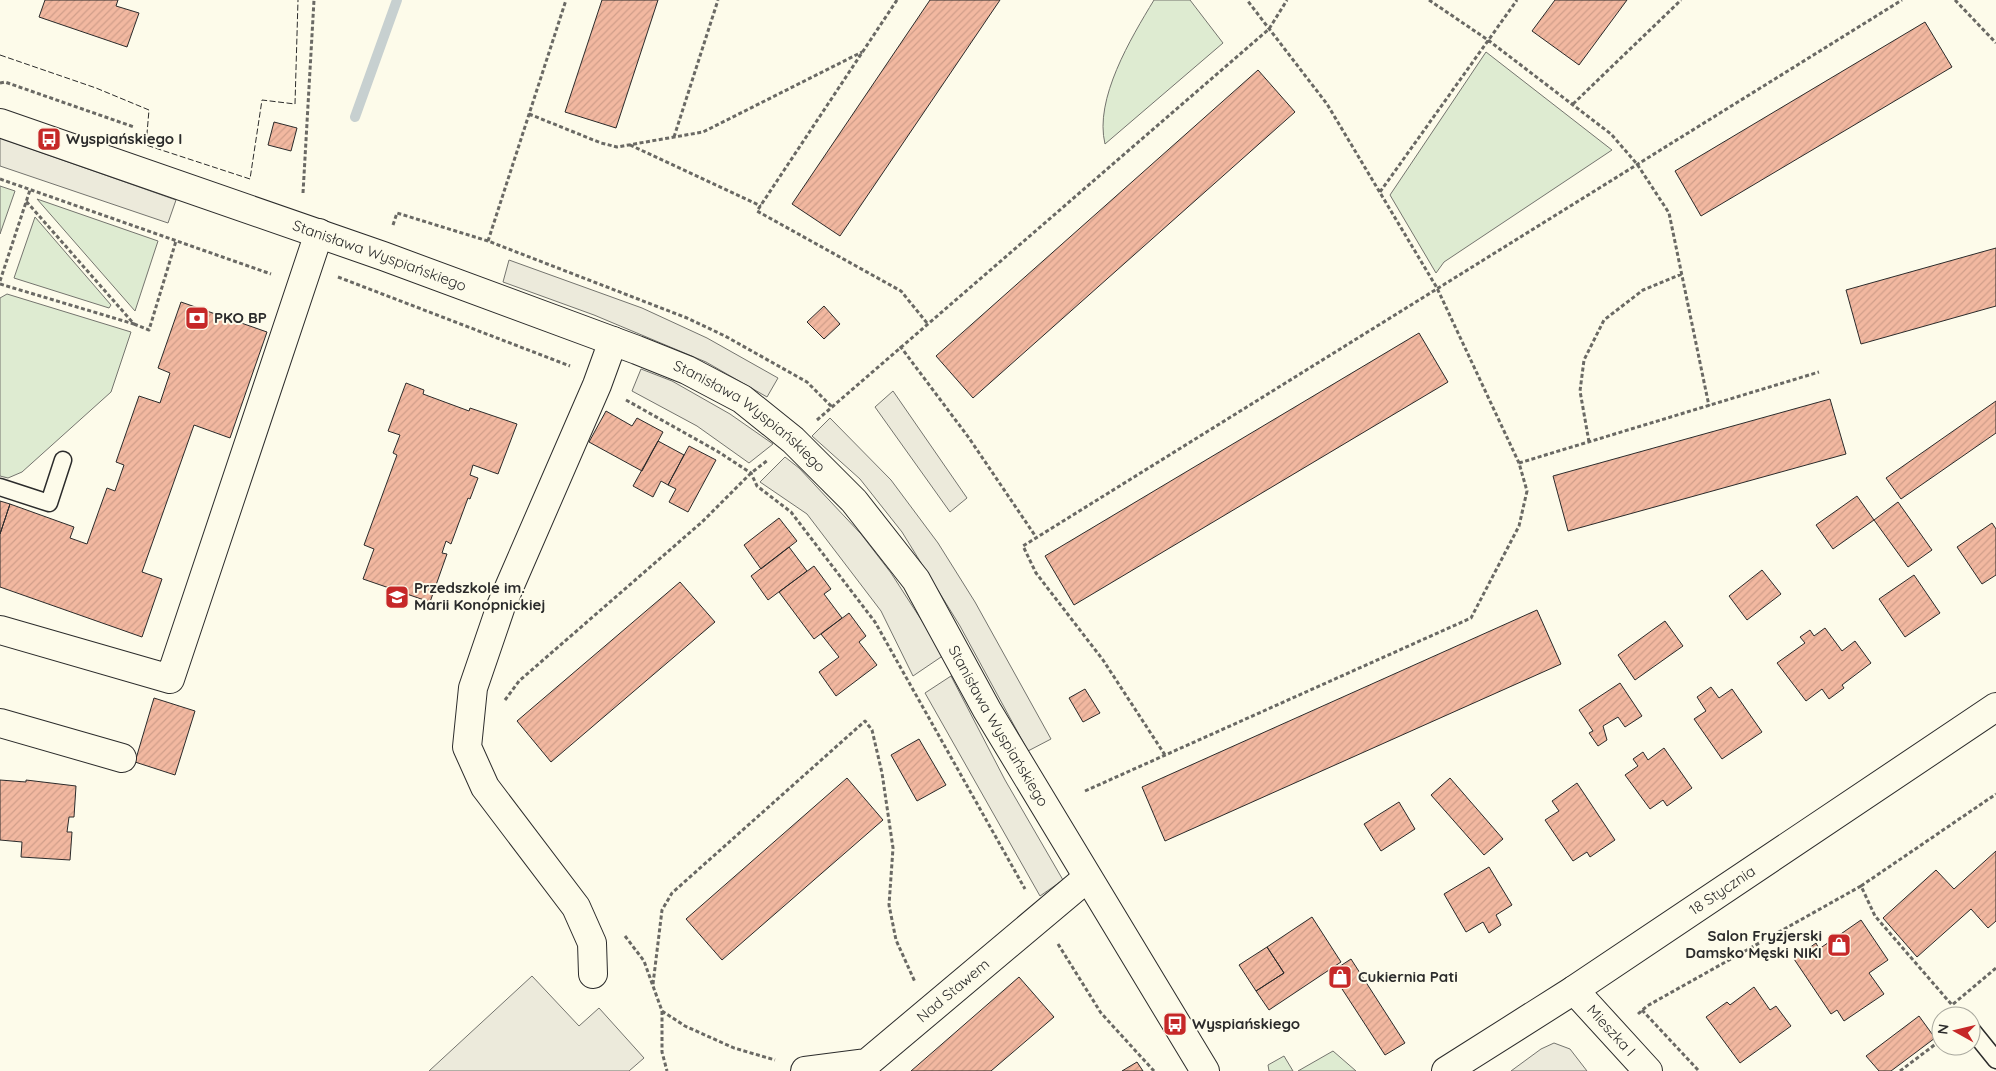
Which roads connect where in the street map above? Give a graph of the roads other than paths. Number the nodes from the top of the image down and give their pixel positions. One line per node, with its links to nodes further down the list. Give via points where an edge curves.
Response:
1 (0, 123): 2 (street, Stanisława Wyspiańskiego)
2 (319, 233): 3 (street, Stanisława Wyspiańskiego); 6 (street, via 170,679)
3 (613, 340): 10 (street, Stanisława Wyspiańskiego, via 687,370 742,399 793,440 854,501 916,580 987,710); 11 (street, via 598,385 501,606 472,688 467,747 485,787 576,907 592,943)
4 (63, 460): 5 (lane, via 49,503)
5 (0, 488)
6 (0, 630)
7 (1996, 707): 12 (street, 18 Stycznia)
8 (0, 723): 9 (street)
9 (122, 758)
10 (1087, 878): 15 (street, Nad Stawem, via 867,1063); 16 (street, Stanisława Wyspiańskiego)
11 (593, 974)
12 (1574, 990): 17 (street, 18 Stycznia); 18 (street, Mieszka I)
13 (1981, 1041): 14 (lane)
14 (1996, 1060)
15 (806, 1070)
16 (1205, 1071)
17 (1446, 1071)
18 (1648, 1071)

